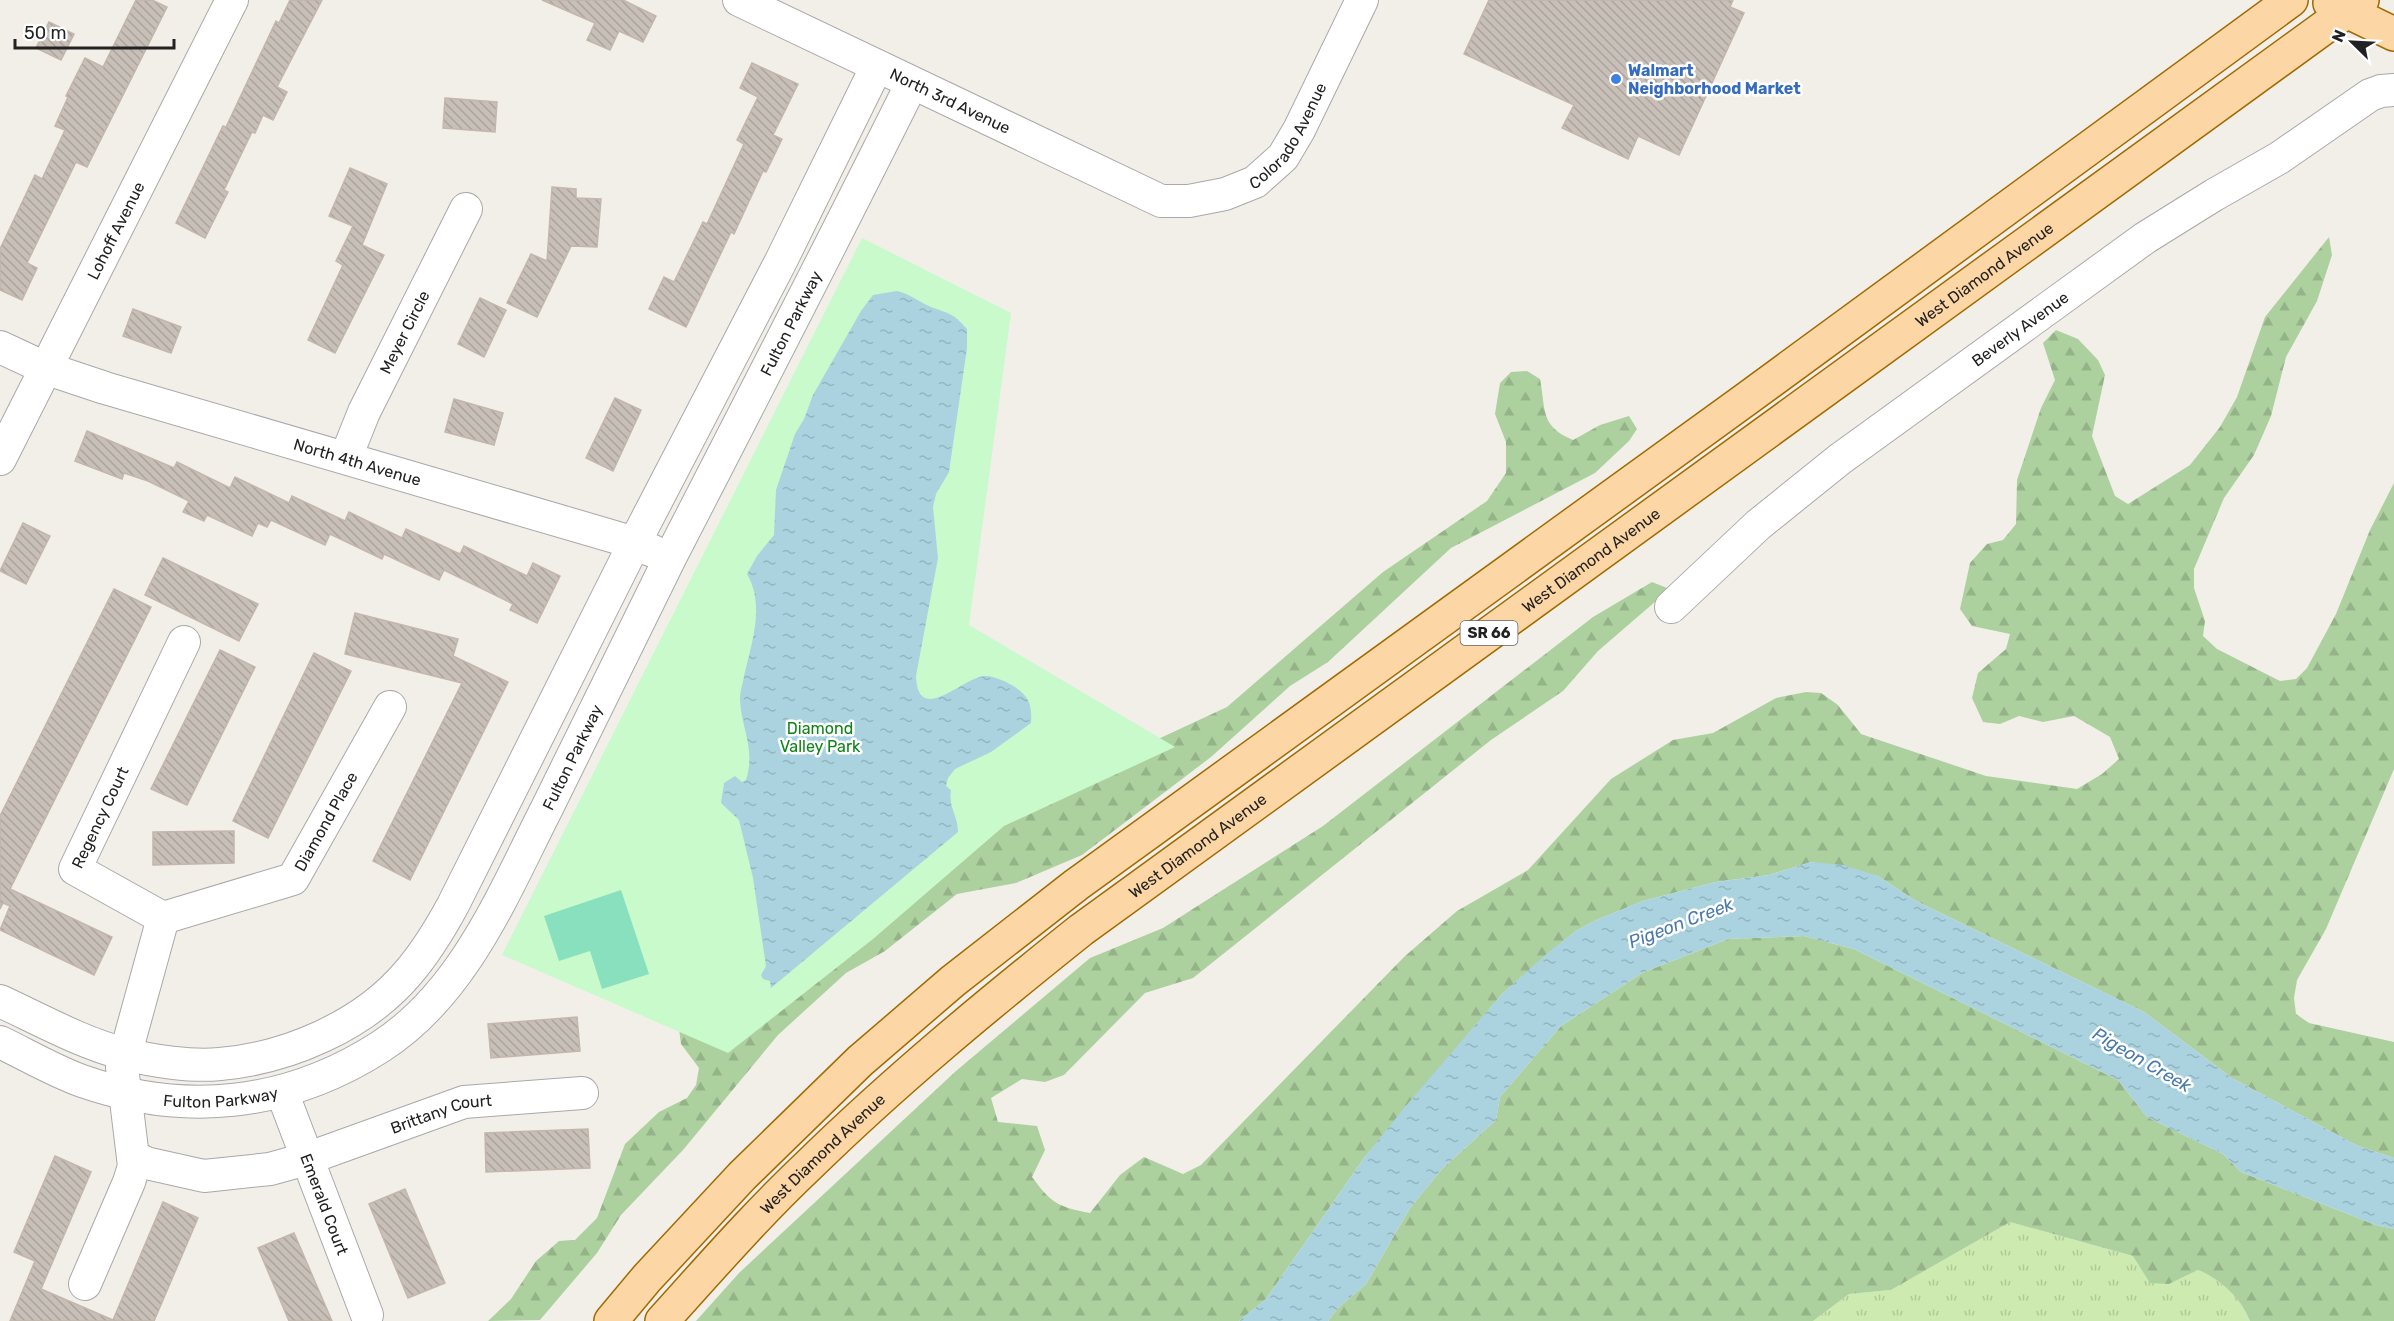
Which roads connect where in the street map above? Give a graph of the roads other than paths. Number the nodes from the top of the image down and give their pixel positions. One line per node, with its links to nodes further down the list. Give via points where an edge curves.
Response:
1 (232, 0): 13 (street, Lohoff Avenue)
2 (739, 0): 7 (street, North 3rd Avenue)
3 (1362, 0): 10 (street, Colorado Avenue, via 1283,157 1255,182 1225,194 1189,201)
4 (2291, 0): 32 (main road, SR 66, via 1076,885 953,981 860,1061 742,1176)
5 (2344, 4): 6 (main road); 33 (main road, West Diamond Avenue / SR 66, via 1081,930 969,1019 878,1099 738,1237)
6 (2394, 33)
7 (877, 66): 8 (street, North 3rd Avenue); 16 (street, Fulton Parkway)
8 (912, 83): 10 (street, North 3rd Avenue); 17 (street, Fulton Parkway)
9 (2394, 90): 18 (street, Beverly Avenue, via 2370,95 2287,153 2145,238 1840,459 1758,525)
10 (1161, 201)
11 (466, 209): 14 (street, Meyer Circle, via 364,412)
12 (0, 346): 13 (street, North 4th Avenue)
13 (45, 368): 14 (street, North 4th Avenue); 15 (street, Lohoff Avenue)
14 (346, 457): 16 (street, North 4th Avenue)
15 (0, 459)
16 (634, 544): 17 (street, North 4th Avenue); 24 (street, Fulton Parkway, via 453,905 434,940 407,974 360,1014 303,1044 272,1055 217,1064)
17 (671, 557): 25 (street, Fulton Parkway, via 466,961 436,1000 382,1046 318,1080)
18 (1671, 607)
19 (184, 642): 21 (street, Regency Court, via 75,869)
20 (390, 707): 21 (street, Diamond Place, via 293,879)
21 (163, 918): 24 (street)
22 (0, 1001): 24 (street, Fulton Parkway, via 92,1044)
23 (0, 1042): 26 (street, Fulton Parkway, via 79,1080)
24 (126, 1054): 26 (street, via 122,1067)
25 (282, 1092): 26 (street, Fulton Parkway, via 219,1103); 29 (street, Emerald Court)
26 (125, 1093): 28 (street)
27 (582, 1093): 29 (street, Brittany Court, via 464,1102)
28 (133, 1155): 29 (street, Brittany Court, via 146,1163 204,1176 270,1169); 30 (street, via 129,1182)
29 (306, 1159): 31 (street, Emerald Court)
30 (86, 1284)
31 (367, 1315)
32 (611, 1321)
33 (662, 1321)

